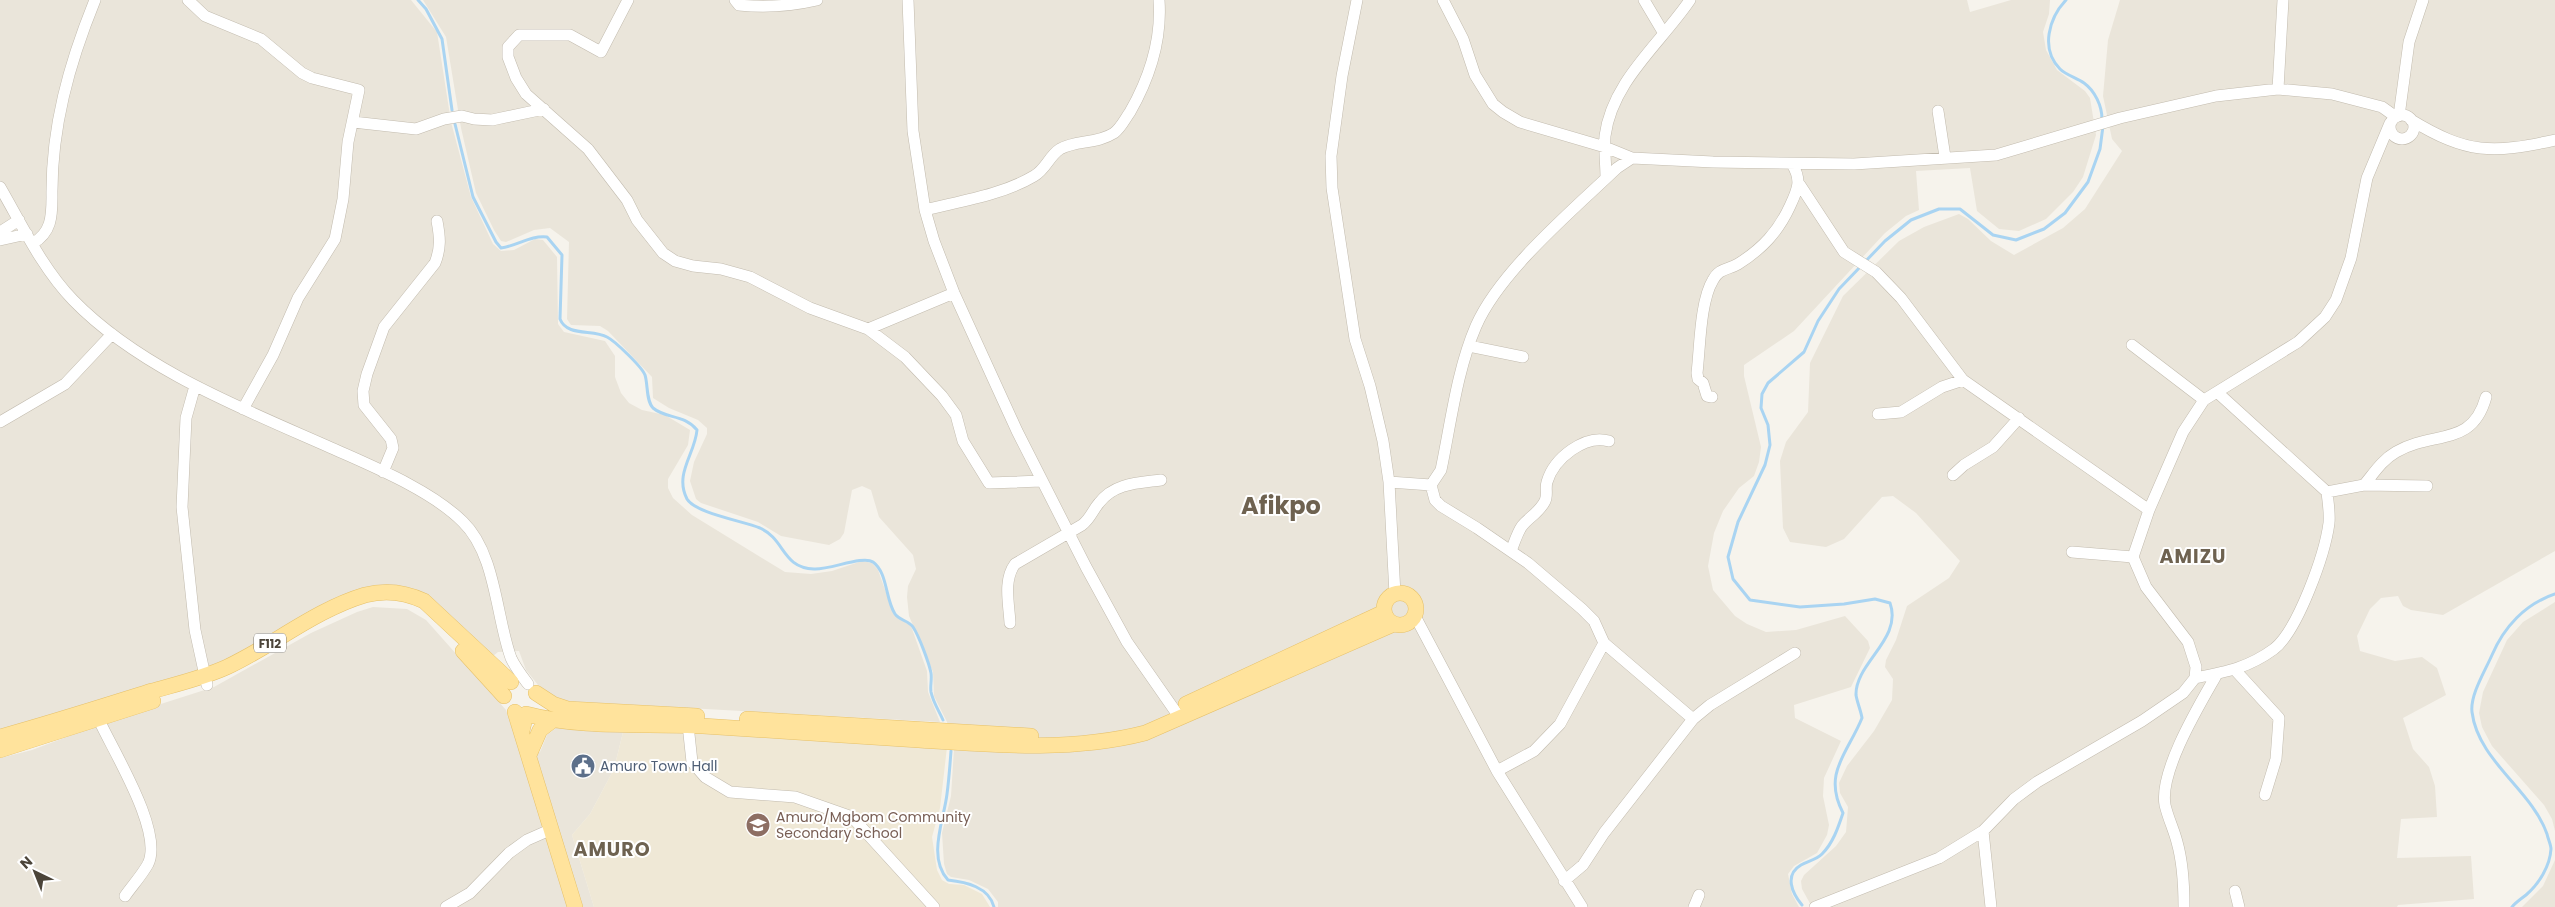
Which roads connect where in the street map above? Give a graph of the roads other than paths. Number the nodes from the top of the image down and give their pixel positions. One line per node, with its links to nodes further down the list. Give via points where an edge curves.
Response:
1 (95, 0): 38 (street, via 61,104 53,150 50,224 43,237)
2 (188, 0): 22 (street, via 205,16 261,39 302,73 359,90)
3 (628, 0): 18 (street, via 601,52 570,35 519,35 512,40 508,57 516,78 526,94)
4 (735, 0): 5 (street, via 739,5 770,7)
5 (817, 0)
6 (908, 0): 34 (street, via 913,131)
7 (1159, 0): 34 (street, via 1155,56 1143,90 1116,132 1101,140 1062,148 1037,174 1020,184)
8 (1357, 0): 61 (street, via 1331,156 1332,188 1355,339 1381,431)
9 (1443, 0): 26 (street, via 1463,39 1475,75 1494,104 1520,122)
10 (1644, 0): 14 (street)
11 (1690, 0): 14 (street)
12 (2283, 0): 15 (street)
13 (2424, 0): 16 (street, via 2409,42)
14 (1663, 32): 26 (street, via 1630,74 1608,120)
15 (2278, 89): 17 (street, via 2332,94); 29 (street, via 2216,96 2096,125 1996,155)
16 (2399, 99): 17 (street, via 2391,106); 20 (street)
17 (2382, 107): 20 (street)
18 (544, 109): 22 (street, via 492,120 462,116 416,129); 41 (street, via 588,149 627,200 637,220 663,252 675,261 750,277 810,308)
19 (1938, 111): 29 (street)
20 (2395, 119): 21 (street, via 2406,116); 24 (street, via 2392,135); 27 (street)
21 (2411, 120): 23 (street); 24 (street, via 2414,129)
22 (353, 122): 52 (street, via 335,239 298,298 273,355)
23 (2432, 133): 24 (street); 25 (street, via 2450,142 2481,150 2521,148)
24 (2406, 138): 27 (street)
25 (2555, 140)
26 (1605, 147): 28 (street); 31 (street)
27 (2378, 156): 48 (street, via 2367,178 2351,258 2336,300 2325,317 2298,342)
28 (1632, 158): 30 (street); 31 (street)
29 (1945, 158): 30 (street)
30 (1792, 164): 32 (street, via 1798,173)
31 (1606, 178): 44 (street, via 1499,288 1483,312)
32 (1800, 186): 46 (street, via 1844,252 1868,267 1901,298); 49 (street, via 1782,224 1765,246 1735,266 1719,271 1712,280 1702,321 1697,374 1707,396)
33 (0, 187): 35 (street)
34 (925, 210): 40 (street)
35 (19, 220): 37 (street); 38 (street)
36 (437, 221): 57 (street, via 440,240 435,264 384,327 362,391 364,405 391,439 393,448)
37 (0, 232)
38 (30, 238): 39 (street); 42 (street, via 54,277 73,300)
39 (0, 240)
40 (954, 293): 41 (street); 60 (street)
41 (868, 329): 60 (street, via 905,357 942,396 956,415 963,441 989,484)
42 (112, 334): 47 (street); 55 (street, via 65,384)
43 (2132, 345): 51 (street)
44 (1469, 346): 45 (street); 62 (street, via 1441,470)
45 (1523, 357)
46 (1963, 380): 53 (street, via 1942,386 1901,412); 54 (street)
47 (195, 386): 52 (street); 84 (street, via 186,418 182,507 195,630)
48 (2218, 393): 51 (street); 65 (street)
49 (1712, 397)
50 (2486, 397): 63 (street, via 2477,419 2468,429 2397,452 2383,461)
51 (2204, 400): 66 (street, via 2183,432)
52 (242, 409): 57 (street)
53 (1878, 414)
54 (2019, 418): 58 (street, via 1993,448); 66 (street)
55 (0, 422)
56 (1609, 441): 68 (street, via 1599,438 1586,440 1561,460 1546,483 1547,499 1538,513 1522,526)
57 (383, 472): 76 (street, via 440,503 464,523 482,553)
58 (1953, 475)
59 (1161, 480): 67 (street, via 1116,488 1106,494 1090,519)
60 (1042, 481): 67 (street)
61 (1389, 482): 62 (street); 71 (street)
62 (1431, 485): 68 (street, via 1435,500 1441,506)
63 (2364, 485): 64 (street); 65 (street)
64 (2427, 486)
65 (2327, 492): 81 (street, via 2329,522 2313,580 2295,622 2275,648)
66 (2149, 510): 70 (street)
67 (1068, 533): 74 (street, via 1026,556 1010,571); 89 (street, via 1127,642)
68 (1511, 551): 77 (street, via 1582,609 1594,621)
69 (2072, 552): 70 (street)
70 (2133, 556): 83 (street, via 2146,587 2188,642 2196,667)
71 (1395, 594): 72 (main road, via 1386,602); 73 (main road, via 1406,594 1411,598 1415,604)
72 (1384, 612): 75 (main road); 89 (main road)
73 (1415, 616): 75 (main road, via 1405,624); 97 (street)
74 (1010, 623)
75 (1394, 624): 89 (main road)
76 (506, 642): 79 (street); 80 (street, via 500,660)
77 (1604, 643): 90 (street); 97 (street, via 1560,724 1534,751)
78 (1794, 653): 90 (street)
79 (512, 660): 85 (street); 86 (street)
80 (490, 663): 84 (main road, F112, via 424,601 394,592 379,592 328,611); 85 (main road, F112)
81 (2236, 671): 82 (street); 98 (street, via 2279,718 2276,759)
82 (2217, 674): 83 (street); 112 (street, via 2191,720 2164,792 2183,872)
83 (2195, 678): 100 (street, via 2183,693 2142,721 2037,782 2014,799)
84 (206, 680): 87 (main road, F112, via 247,665 327,618 352,608 386,602 411,604 422,610 445,630); 91 (main road, F112); 94 (main road, F112)
85 (511, 682): 86 (main road, via 521,681); 87 (main road)
86 (532, 689): 88 (main road, via 536,704); 89 (main road, via 553,704 568,709 1043,736 1118,732)
87 (504, 696): 88 (main road, via 506,704)
88 (520, 713): 92 (main road); 96 (main road)
89 (1177, 714): 93 (main road, via 1145,733 1119,740 1044,746)
90 (1693, 719): 101 (street, via 1583,865)
91 (99, 720): 95 (main road, F112); 104 (street, via 138,796 150,839 149,863)
92 (552, 720): 93 (main road); 96 (main road, via 540,730)
93 (688, 725): 107 (street, via 692,762 705,778 730,792 795,797 852,817)
94 (0, 737)
95 (0, 750)
96 (529, 755): 99 (main road)
97 (1498, 771): 101 (street)
98 (2266, 795)
99 (552, 829): 105 (street, via 527,840 509,853 470,892); 106 (main road)
100 (1982, 831): 110 (street, via 1939,858); 111 (street)
101 (1564, 881): 108 (street)
102 (2235, 891): 113 (street)
103 (1699, 895): 109 (street)
104 (125, 896)
105 (446, 907)
106 (575, 907)
107 (934, 907)
108 (1582, 907)
109 (1694, 907)
110 (1815, 907)
111 (1991, 907)
112 (2184, 907)
113 (2238, 907)

